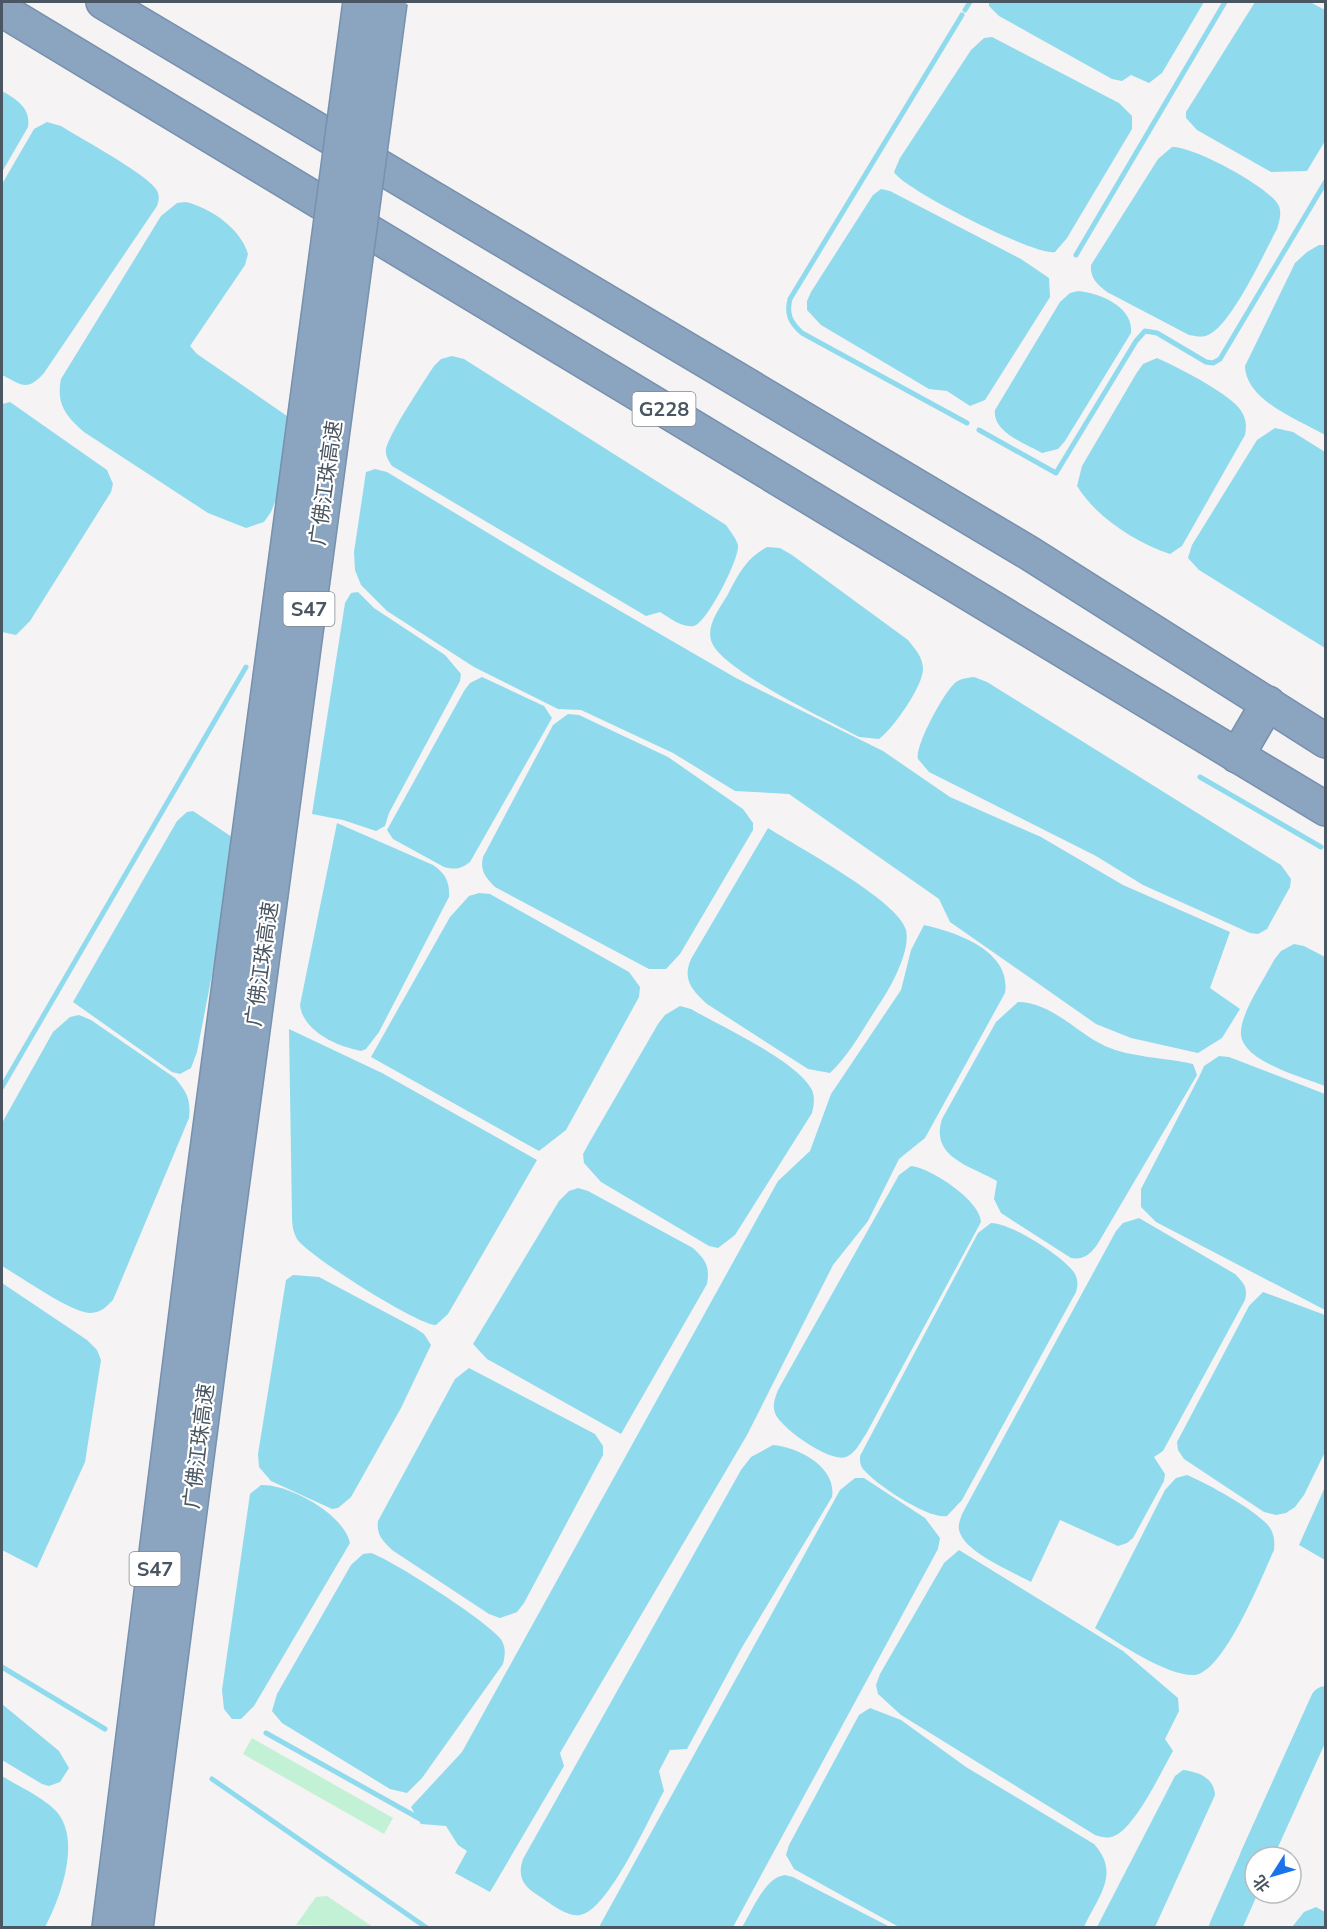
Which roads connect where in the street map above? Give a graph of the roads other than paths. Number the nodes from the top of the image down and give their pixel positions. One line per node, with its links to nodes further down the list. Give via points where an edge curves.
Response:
1 (103, 2): 5 (highway, via 1029,553)
2 (360, 2): 9 (highway, 广佛江珠高速 / S47, bridge)
3 (390, 2): 9 (highway, 广佛江珠高速 / S47, bridge)
4 (2, 10): 7 (highway, G228)
5 (1268, 703): 6 (highway); 7 (highway)
6 (1326, 741)
7 (1237, 756): 8 (highway, G228)
8 (1326, 809)
9 (214, 1214): 10 (highway, 广佛江珠高速 / S47); 11 (highway, 广佛江珠高速 / S47)
10 (109, 1928)
11 (136, 1928)

